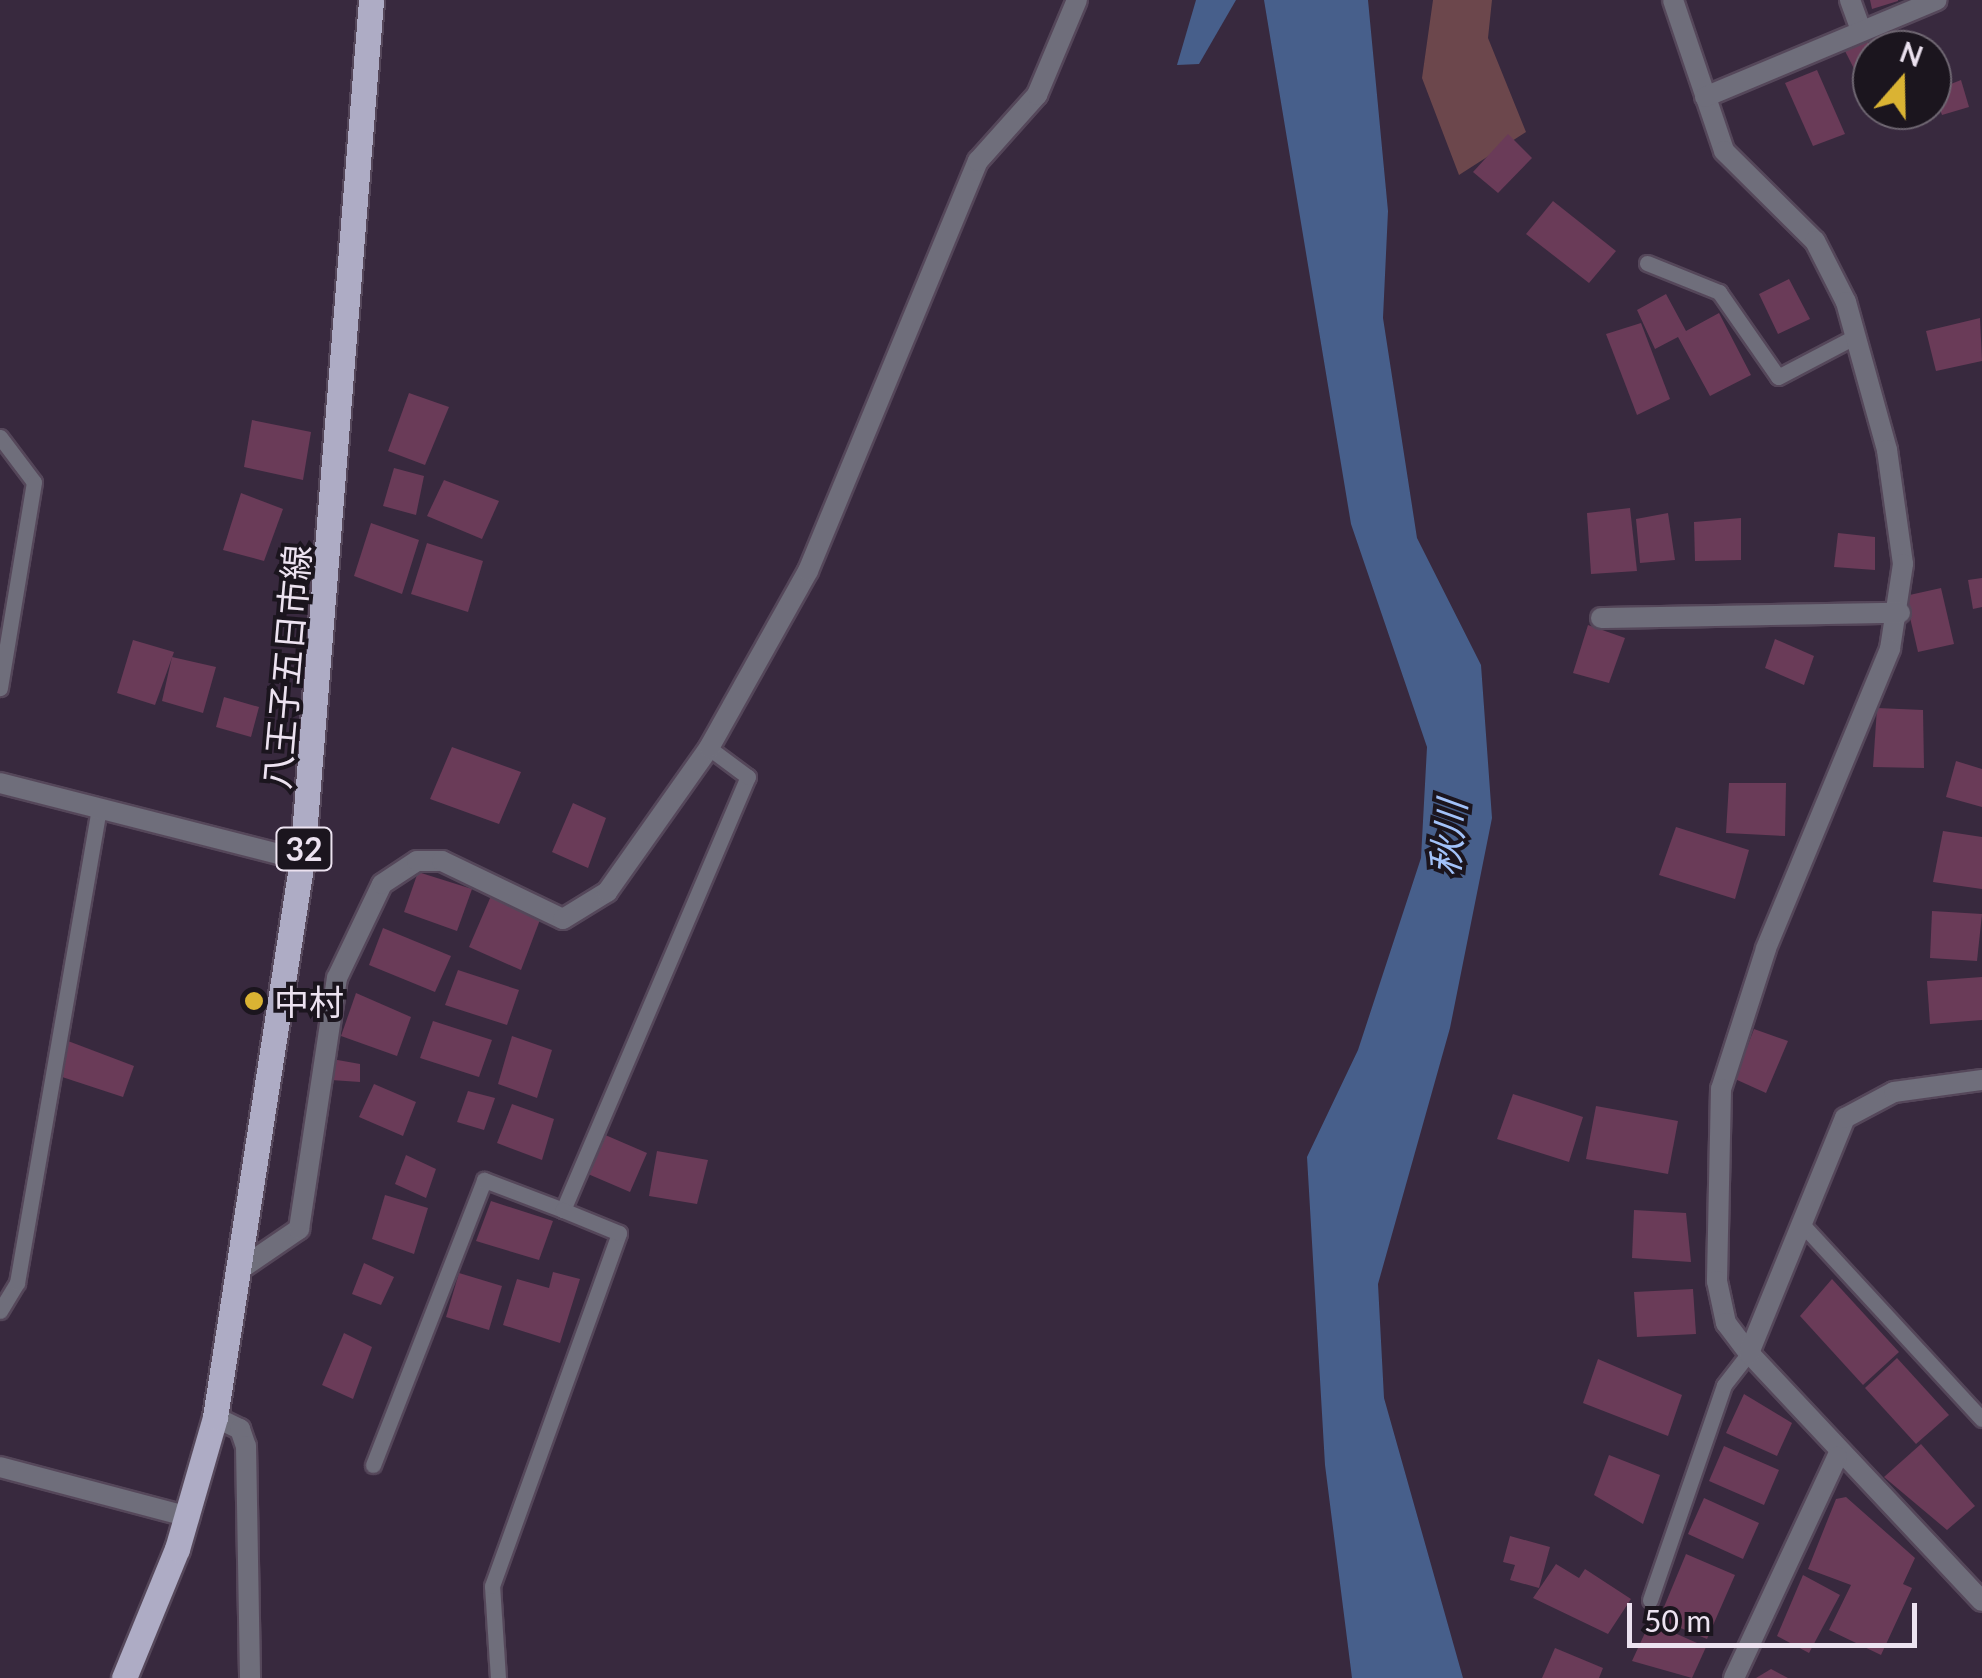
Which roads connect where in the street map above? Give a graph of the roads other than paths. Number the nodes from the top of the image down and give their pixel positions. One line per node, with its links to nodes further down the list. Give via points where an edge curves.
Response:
1 (370, 0): 19 (main road, 八王子五日市線 / 32)
2 (1076, 0): 16 (street, via 1037,95 978,160 808,571)
3 (1673, 0): 9 (street)
4 (1850, 0): 6 (street)
5 (1937, 0): 7 (street)
6 (1861, 30)
7 (1863, 30)
8 (1852, 35): 9 (street)
9 (1705, 98): 11 (street, via 1744,179 1815,241)
10 (1647, 262): 11 (lane, via 1719,292 1778,377)
11 (1856, 336): 13 (street, via 1888,450)
12 (0, 437): 15 (lane, via 34,482)
13 (1900, 613): 14 (street); 25 (street, via 1766,949 1721,1089 1717,1281 1726,1323)
14 (1601, 618)
15 (0, 688)
16 (710, 748): 21 (lane, via 748,778); 23 (street, via 606,892 563,919 442,860 418,861 382,884 337,978 299,1229)
17 (0, 783): 18 (street)
18 (99, 810): 19 (street); 24 (lane, via 16,1283)
19 (302, 860): 23 (main road, 八王子五日市線 / 32)
20 (1982, 1080): 22 (street, via 1894,1092 1845,1118)
21 (563, 1210): 29 (lane, via 484,1180); 36 (lane, via 619,1233 498,1568)
22 (1800, 1222): 25 (street, via 1765,1330); 27 (lane)
23 (240, 1270): 26 (main road, 八王子五日市線 / 32)
24 (0, 1311)
25 (1748, 1353): 28 (street); 32 (lane, via 1724,1385)
26 (215, 1417): 31 (main road, 八王子五日市線 / 32); 35 (street, via 240,1428 246,1446)
27 (1982, 1419)
28 (1838, 1456): 33 (street); 37 (street)
29 (373, 1465)
30 (0, 1467): 31 (street)
31 (188, 1517): 34 (main road, 八王子五日市線 / 32)
32 (1650, 1600)
33 (1982, 1601)
34 (124, 1678)
35 (250, 1678)
36 (498, 1678)
37 (1734, 1678)

